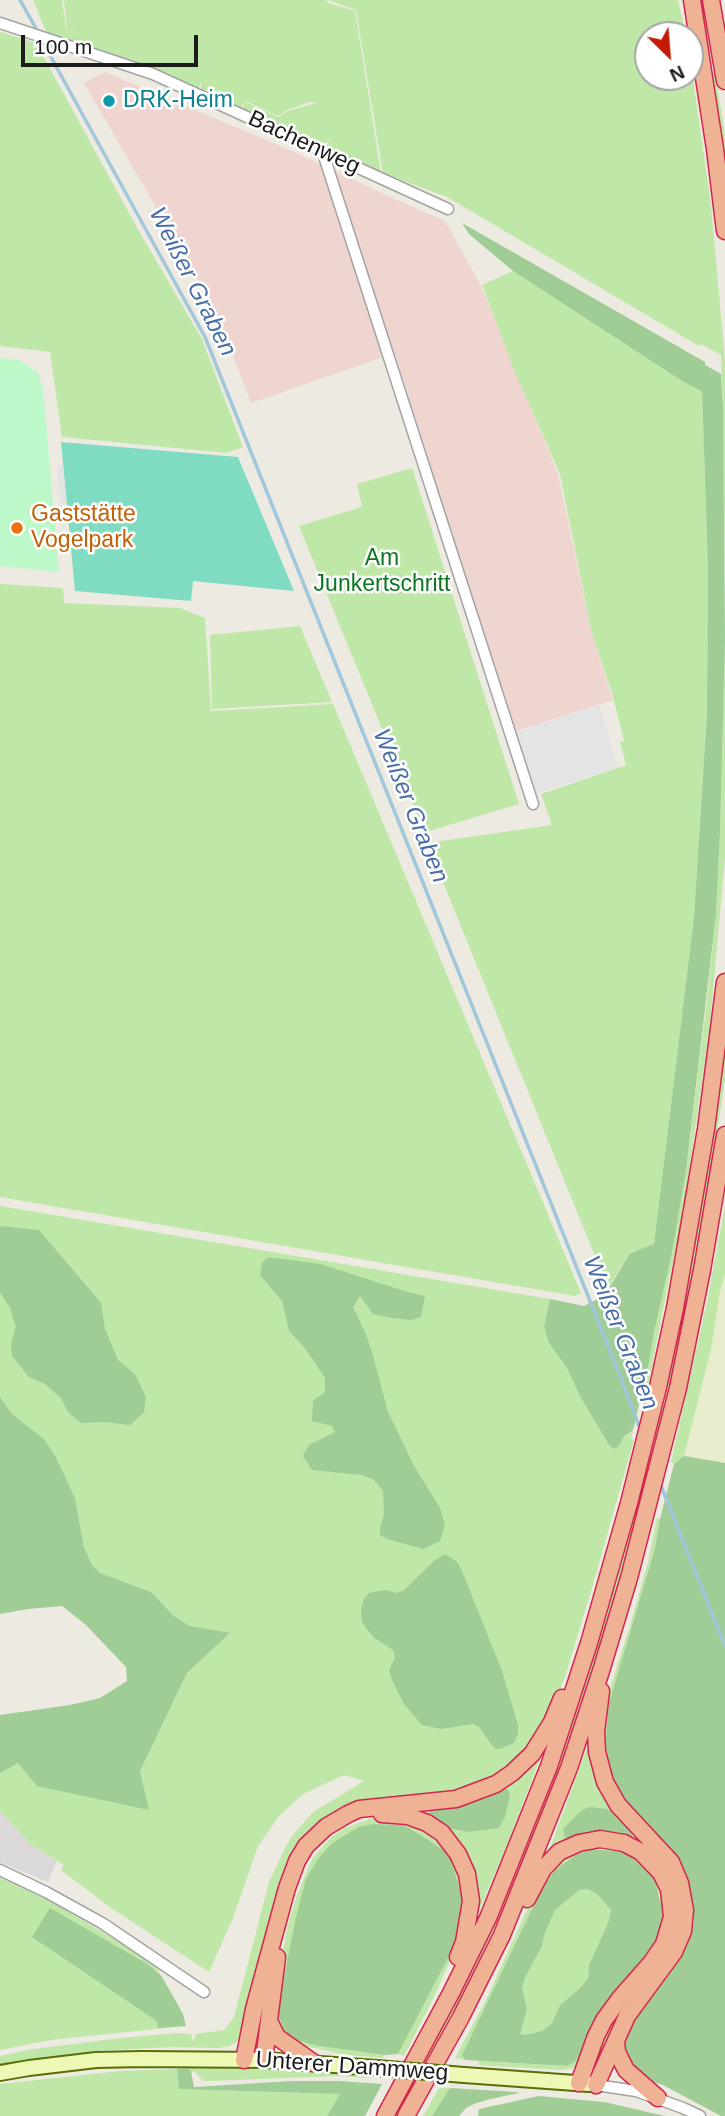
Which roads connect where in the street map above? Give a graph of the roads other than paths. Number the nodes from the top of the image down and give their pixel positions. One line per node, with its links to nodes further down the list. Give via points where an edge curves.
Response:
1 (692, 0): 7 (highway)
2 (711, 0): 4 (highway)
3 (0, 23): 5 (street, Bachenweg, via 153,74)
4 (725, 81)
5 (323, 152): 6 (street, Bachenweg); 8 (street)
6 (448, 209)
7 (725, 232)
8 (533, 804)
9 (725, 982): 11 (highway, via 675,1308 643,1449)
10 (725, 1135): 12 (highway, via 690,1333 626,1591)
11 (589, 1643): 17 (highway, via 525,1828 488,1918); 19 (highway, via 573,1665 543,1739 503,1780 456,1799 359,1809 326,1827 306,1846 287,1888)
12 (601, 1671): 14 (highway, via 569,1768); 18 (highway, via 596,1732 605,1782 618,1805 670,1862 685,1910 674,1952 635,2003)
13 (0, 1870): 15 (street, via 102,1923)
14 (502, 1935): 23 (highway, via 518,1917 543,1869 559,1853 579,1843 600,1839 624,1843 641,1852 661,1873 672,1909 667,1935 651,1963 604,2020); 26 (highway)
15 (204, 1992)
16 (269, 2021): 17 (highway, via 276,1961 309,1856 340,1826 363,1816 394,1814 418,1819 442,1833 458,1854 470,1887 464,1942 437,2003); 20 (highway); 21 (highway, via 277,2037)
17 (432, 2028): 25 (highway)
18 (616, 2041): 23 (highway); 24 (highway, via 626,2070)
19 (243, 2060): 20 (main road, Unterer Dammweg); 22 (main road, Unterer Dammweg, via 96,2060)
20 (264, 2060): 21 (main road, Unterer Dammweg)
21 (314, 2063): 23 (main road, Unterer Dammweg, bridge)
22 (0, 2073)
23 (588, 2084): 24 (street, Unterer Dammweg)
24 (657, 2098): 27 (street, Unterer Dammweg)
25 (385, 2116)
26 (406, 2116)
27 (700, 2116)

